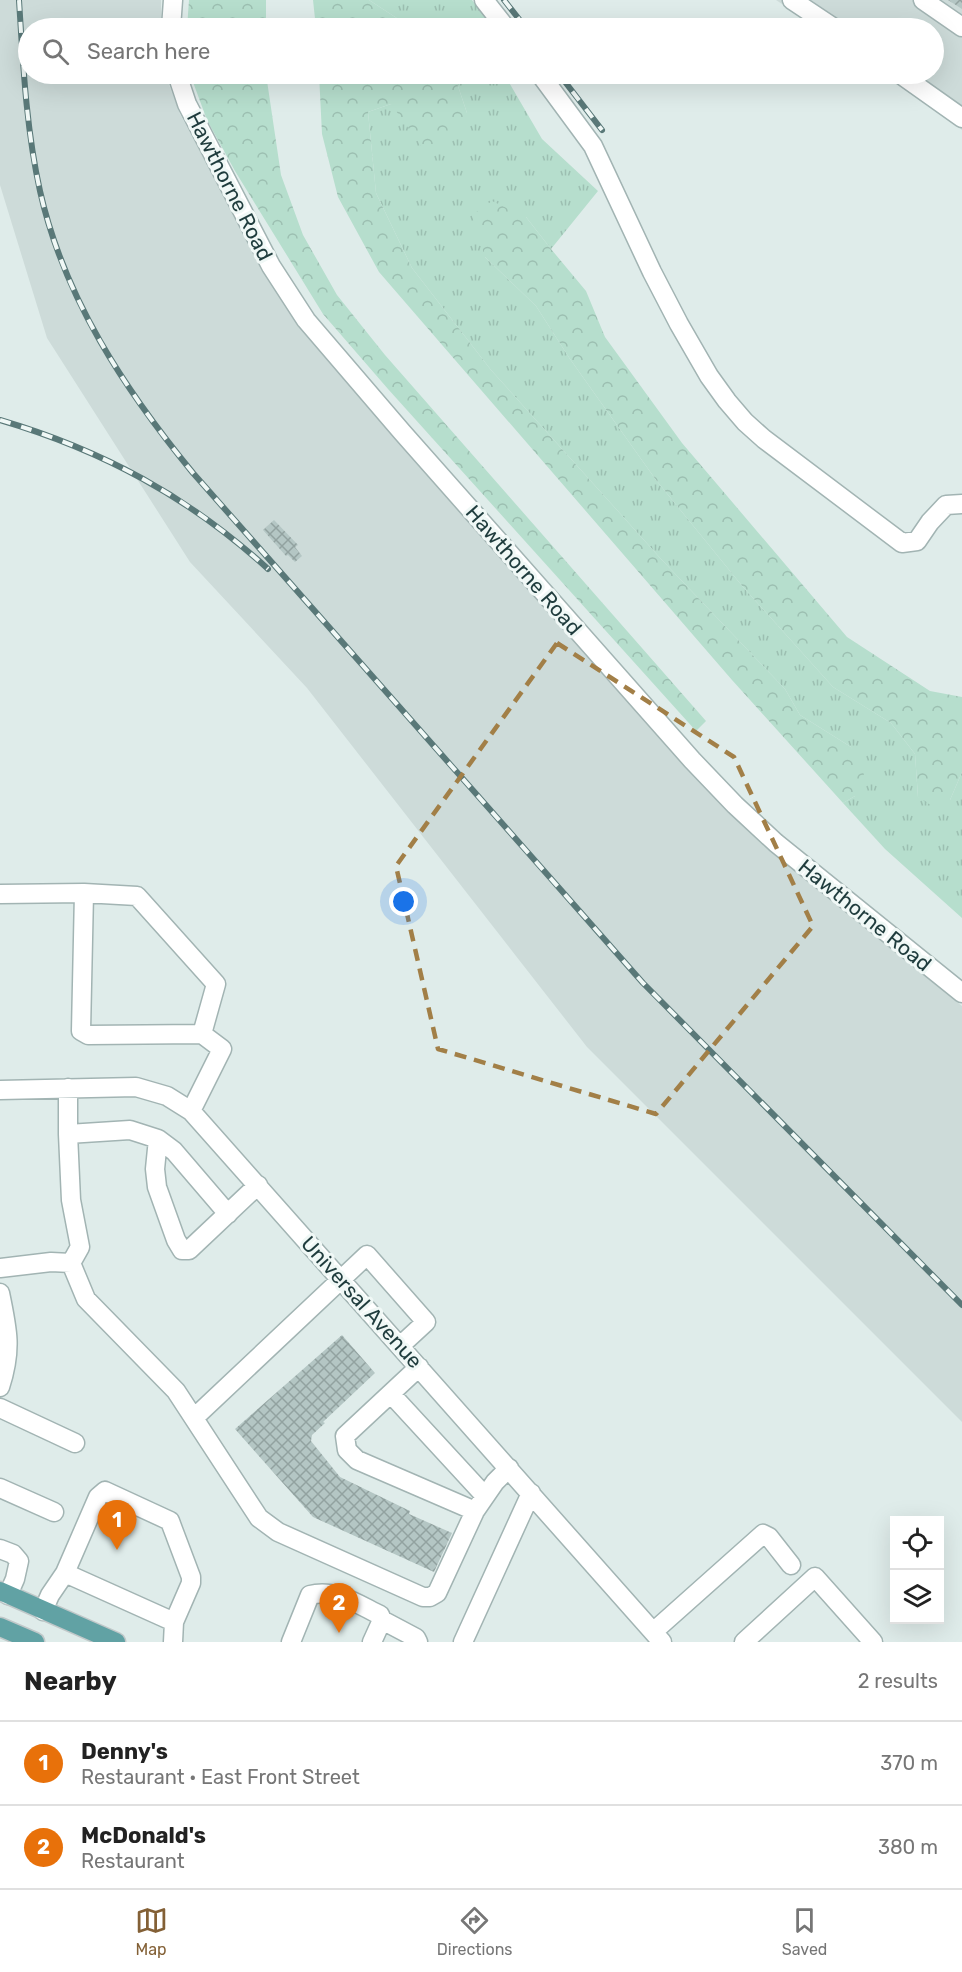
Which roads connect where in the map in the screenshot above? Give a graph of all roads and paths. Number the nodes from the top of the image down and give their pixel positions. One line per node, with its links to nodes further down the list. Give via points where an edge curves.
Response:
1 (173, 0): 5 (street)
2 (484, 0): 6 (street)
3 (792, 0): 7 (street)
4 (923, 0): 8 (street)
5 (172, 18)
6 (498, 18)
7 (819, 18)
8 (962, 27)
9 (180, 84): 16 (street, Hawthorne Road, via 187,105 271,266 306,320 735,805 776,843)
10 (547, 84): 13 (street, via 593,146 692,349 745,422 902,543 917,541 946,505)
11 (914, 84): 12 (street)
12 (962, 118)
13 (962, 504)
14 (84, 893): 15 (street); 17 (street, via 137,896 216,984); 17 (street, via 81,1031 88,1035)
15 (0, 894)
16 (962, 993)
17 (202, 1034): 20 (street, via 222,1049)
18 (68, 1089): 19 (street, Universal Avenue); 20 (street, Universal Avenue, via 136,1088 167,1096); 21 (street)
19 (0, 1090)
20 (191, 1111): 23 (street, Universal Avenue)
21 (68, 1134): 22 (street, via 130,1130); 25 (street, via 71,1200 80,1247)
22 (158, 1139): 24 (street, via 174,1151); 24 (street, via 157,1187 182,1250 189,1250)
23 (258, 1185): 24 (street); 27 (street, Universal Avenue)
24 (228, 1214)
25 (71, 1263): 26 (street); 34 (street, via 86,1299 176,1391)
26 (0, 1268)
27 (341, 1279): 29 (street, Universal Avenue); 29 (street, via 367,1255 426,1322); 34 (street)
28 (0, 1293): 31 (street, via 9,1334 8,1363)
29 (400, 1346): 30 (street, Universal Avenue)
30 (419, 1367): 32 (street); 36 (street, Universal Avenue)
31 (0, 1387)
32 (391, 1394): 39 (street); 39 (street, via 345,1436 347,1450 357,1460)
33 (0, 1408): 35 (street)
34 (194, 1418): 39 (street, via 265,1523 278,1533 423,1597 437,1593)
35 (75, 1443)
36 (508, 1468): 38 (street, Universal Avenue); 39 (street)
37 (0, 1488): 40 (street)
38 (531, 1494): 49 (street, Universal Avenue); 56 (street)
39 (480, 1504)
40 (54, 1512)
41 (0, 1549): 44 (street, via 19,1561 15,1579)
42 (791, 1565): 49 (street, via 764,1534)
43 (65, 1573): 45 (street); 47 (street); 47 (street, via 98,1497 105,1491 170,1521 191,1577)
44 (4, 1593): 45 (main road)
45 (43, 1611): 51 (main road)
46 (382, 1620): 53 (street, via 381,1615 338,1595 318,1593 310,1595); 54 (street); 55 (street)
47 (174, 1622): 52 (street)
48 (0, 1627): 50 (main road)
49 (658, 1637)
50 (35, 1642)
51 (116, 1642)
52 (173, 1642)
53 (291, 1642)
54 (372, 1642)
55 (418, 1642)
56 (463, 1642)
57 (744, 1642): 58 (street, via 815,1577)
58 (873, 1642)

